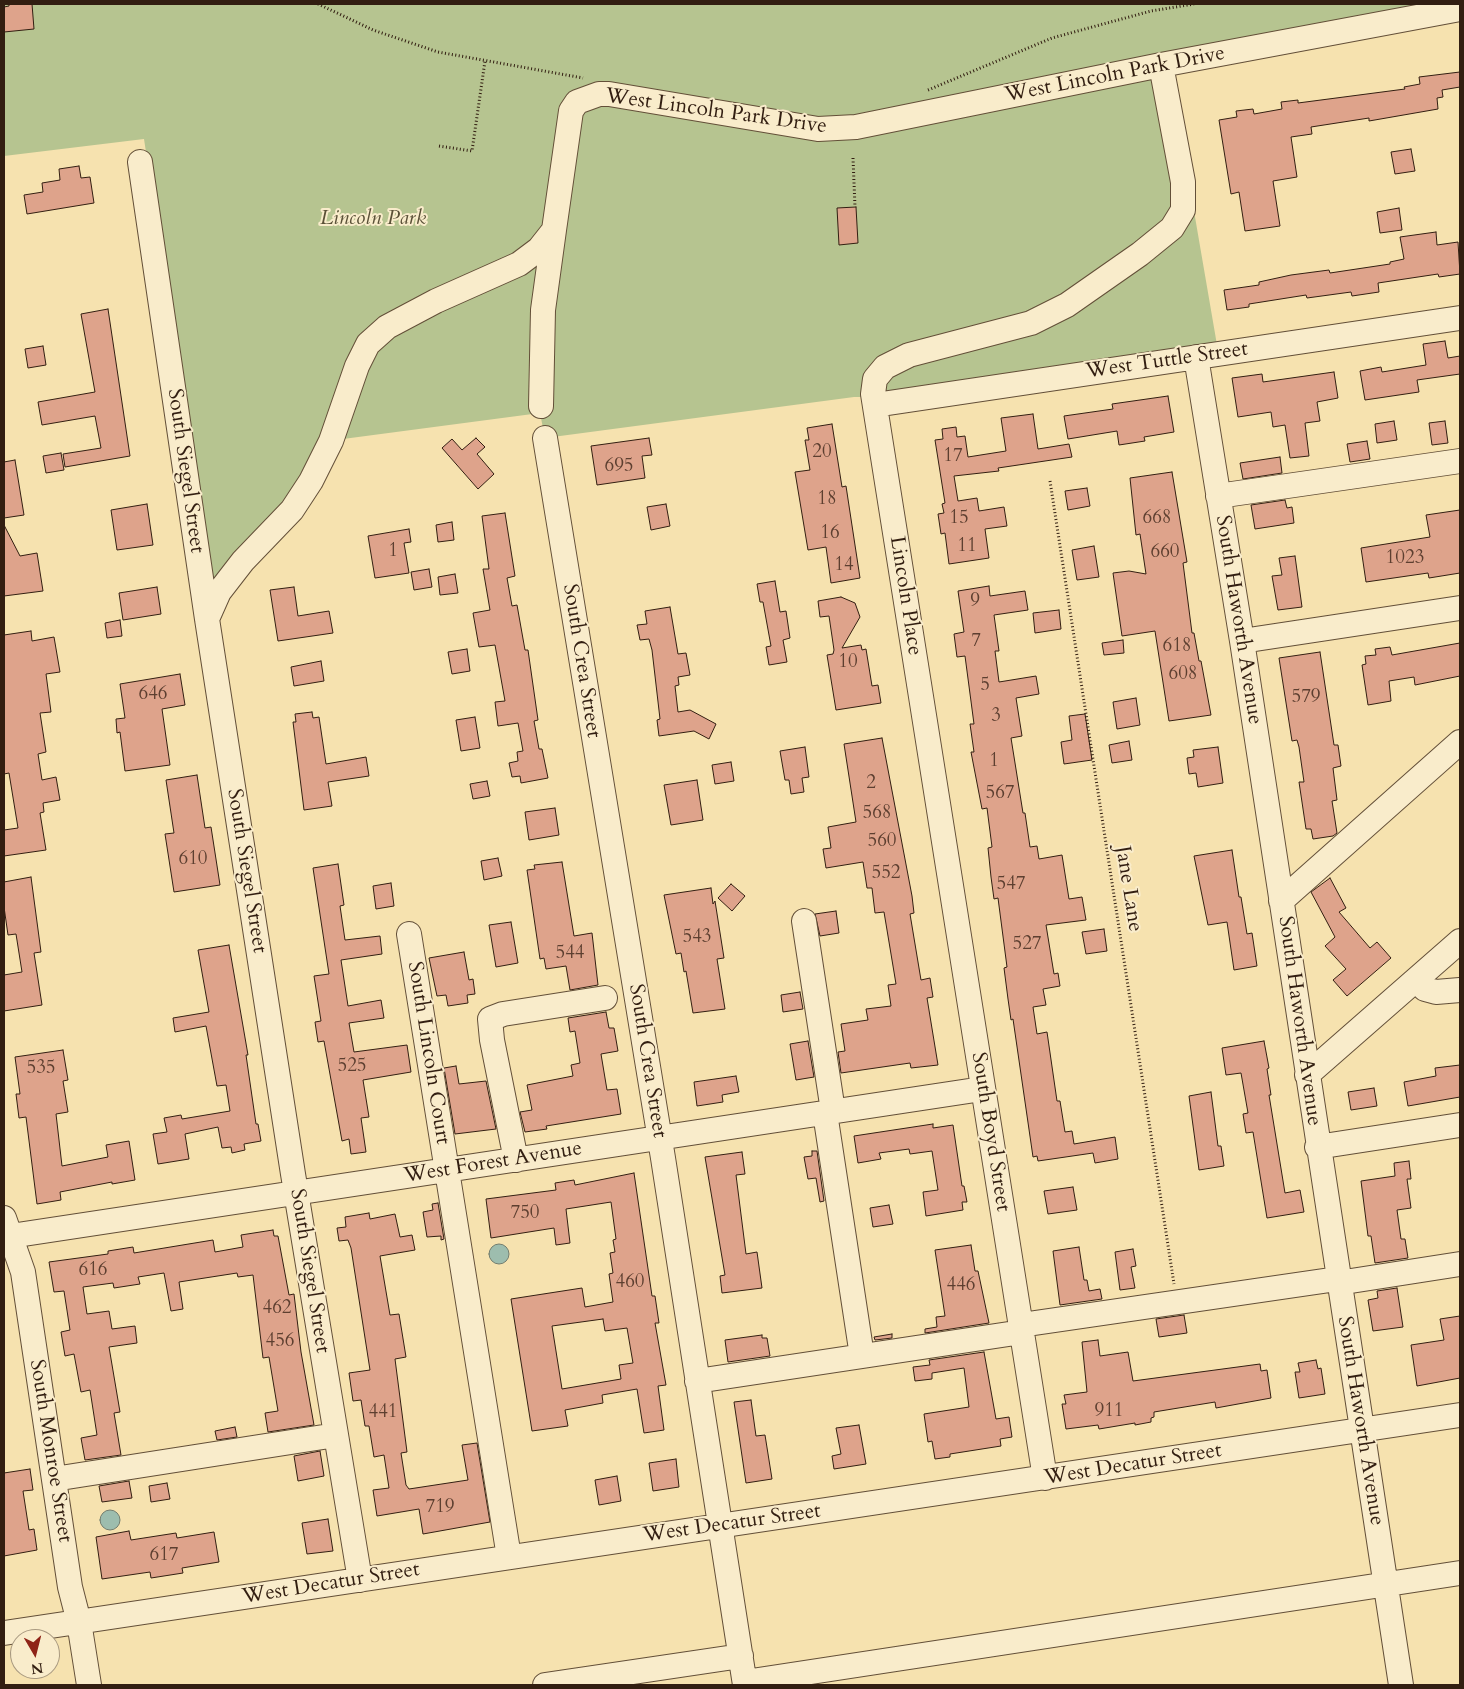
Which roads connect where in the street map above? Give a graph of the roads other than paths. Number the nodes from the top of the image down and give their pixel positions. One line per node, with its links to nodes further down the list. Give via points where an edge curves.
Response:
1 (1460, 9): 2 (street, West Lincoln Park Drive)
2 (1161, 65): 4 (street, West Lincoln Park Drive, via 836,129 800,126 609,94 588,97 577,102 571,111); 7 (street, via 1183,182 1182,210 1172,228 1067,305 1031,323 908,354 885,367 875,379)
3 (140, 162): 13 (street, South Siegel Street)
4 (554, 230): 8 (street, West Lincoln Park Drive, via 543,310); 13 (street, via 519,264 396,322 368,344 331,441 311,481 292,510 237,569 220,592)
5 (1460, 318): 6 (street, West Tuttle Street)
6 (1196, 357): 7 (street, West Tuttle Street); 11 (street, South Haworth Avenue)
7 (875, 405): 16 (street, Lincoln Place)
8 (541, 406)
9 (545, 438): 28 (street, South Crea Street)
10 (1460, 461): 11 (street)
11 (1218, 496): 14 (street, South Haworth Avenue)
12 (1460, 608): 14 (street)
13 (207, 619): 32 (street, South Siegel Street)
14 (1242, 641): 17 (street, South Haworth Avenue)
15 (1460, 742): 17 (street)
16 (936, 787): 25 (street, South Boyd Street)
17 (1281, 900): 24 (street, South Haworth Avenue)
18 (804, 921): 26 (street)
19 (409, 934): 31 (street, South Lincoln Court)
20 (1460, 941): 21 (street)
21 (1416, 980): 22 (street, via 1425,989 1436,992); 24 (street)
22 (1460, 990)
23 (605, 998): 30 (street, via 503,1014 490,1019)
24 (1307, 1075): 29 (street, South Haworth Avenue)
25 (982, 1089): 26 (street, West Forest Avenue); 36 (street, South Boyd Street)
26 (829, 1112): 28 (street, West Forest Avenue); 37 (street)
27 (1460, 1126): 29 (street)
28 (660, 1138): 30 (street, West Forest Avenue); 38 (street, South Crea Street)
29 (1317, 1147): 35 (street, South Haworth Avenue)
30 (516, 1160): 31 (street, West Forest Avenue)
31 (448, 1171): 32 (street, West Forest Avenue); 45 (street, South Lincoln Court)
32 (296, 1194): 33 (street, West Forest Avenue); 41 (street, South Siegel Street)
33 (6, 1230): 43 (street, South Monroe Street, via 23,1272)
34 (1460, 1264): 35 (street)
35 (1338, 1281): 36 (street, via 1177,1302); 40 (street, South Haworth Avenue)
36 (1022, 1329): 37 (street); 42 (street, South Boyd Street)
37 (862, 1356): 38 (street)
38 (697, 1381): 44 (street, South Crea Street)
39 (1460, 1415): 40 (street, West Decatur Street)
40 (1361, 1430): 42 (street, West Decatur Street); 48 (street, South Haworth Avenue)
41 (336, 1436): 43 (street); 47 (street, South Siegel Street)
42 (1045, 1478): 44 (street, West Decatur Street)
43 (54, 1479): 49 (street, South Monroe Street, via 70,1586)
44 (721, 1526): 45 (street, West Decatur Street); 51 (street, South Crea Street)
45 (509, 1557): 47 (street, West Decatur Street)
46 (1460, 1573): 48 (street)
47 (360, 1580): 49 (street, West Decatur Street)
48 (1385, 1586): 52 (street); 55 (street, South Haworth Avenue)
49 (79, 1622): 50 (street, West Decatur Street); 53 (street, South Monroe Street)
50 (4, 1633)
51 (741, 1656): 52 (street, South Crea Street); 54 (street)
52 (745, 1683)
53 (89, 1685)
54 (545, 1685)
55 (1401, 1685)

